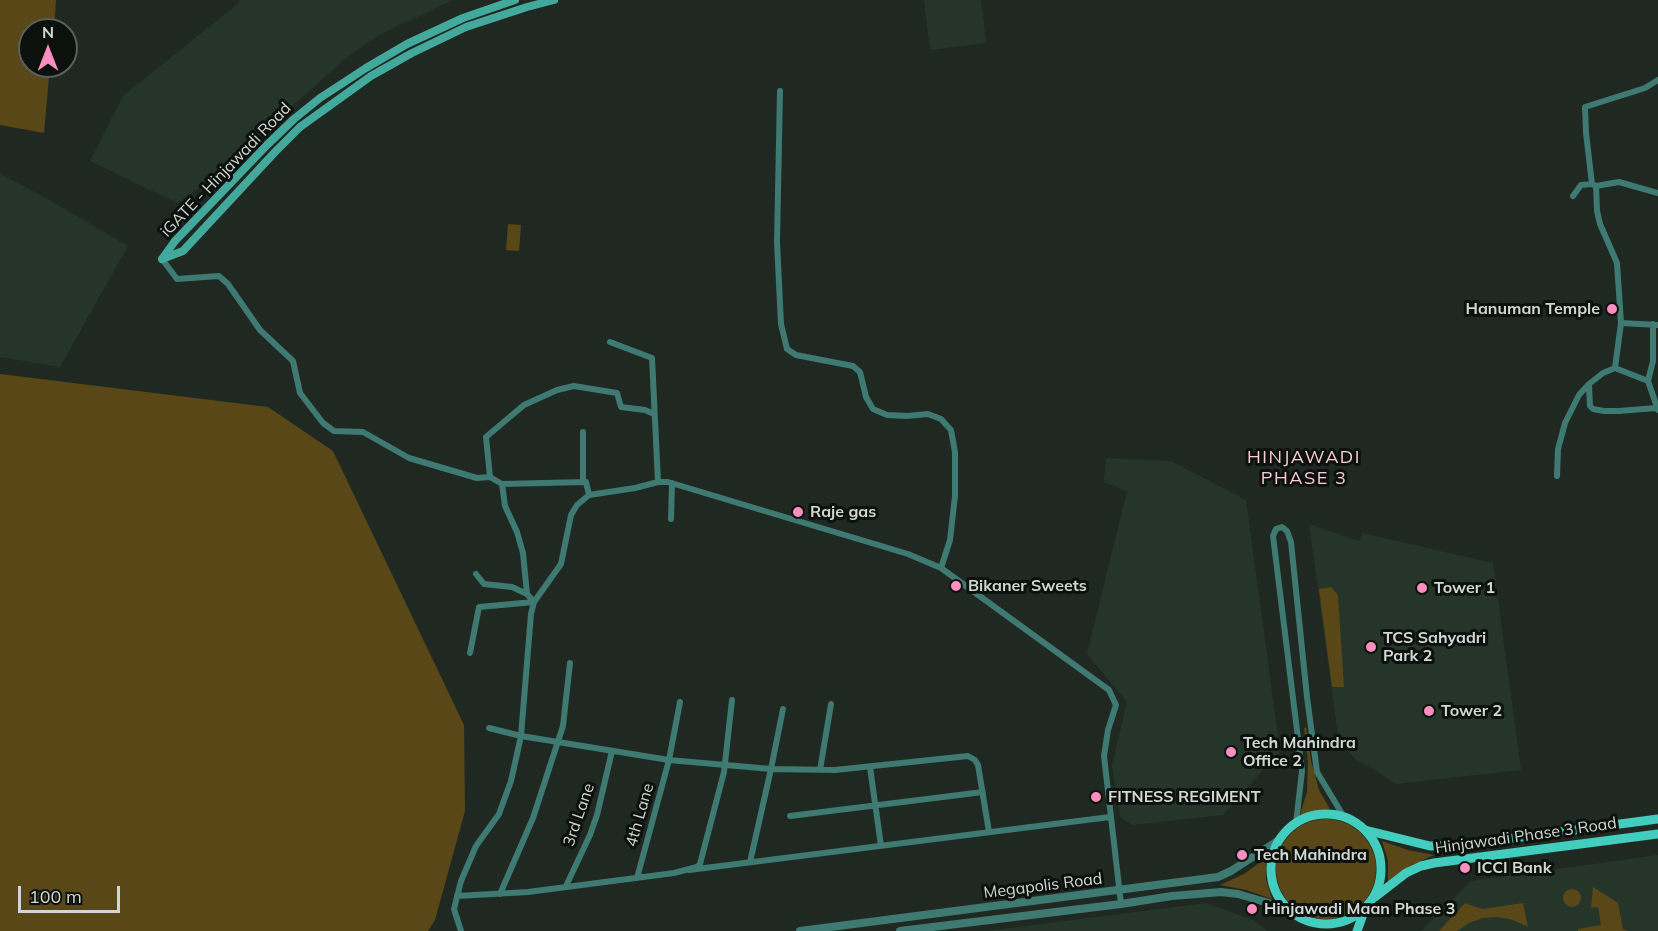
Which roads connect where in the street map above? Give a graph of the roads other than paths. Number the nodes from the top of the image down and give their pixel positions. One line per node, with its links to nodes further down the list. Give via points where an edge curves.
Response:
1 (515, 0): 5 (main road, iGATE - Hinjawadi Road, via 407,44)
2 (554, 0): 6 (main road, iGATE - Hinjawadi Road, via 466,27 412,53 371,76)
3 (1658, 80): 7 (street, via 1585,107)
4 (780, 91): 28 (street, via 777,242 781,324 787,349 796,355 853,366 860,372 873,409 887,415 928,414 941,419 951,430 955,496)
5 (294, 119): 6 (main road); 10 (main road, iGATE - Hinjawadi Road)
6 (300, 127): 10 (main road, iGATE - Hinjawadi Road, via 183,251)
7 (1594, 185): 8 (street, via 1618,182); 9 (street, via 1581,185); 11 (street, via 1596,211 1617,263)
8 (1658, 193)
9 (1573, 196)
10 (162, 259): 21 (street, via 177,279 219,276 228,284 260,330 293,361 300,393 334,431 363,432 409,458 477,478)
11 (1621, 323): 12 (street); 14 (street)
12 (1656, 324): 15 (street)
13 (610, 342): 18 (street, via 652,358)
14 (1615, 368): 15 (street); 16 (street)
15 (1647, 381): 17 (street)
16 (1589, 384): 17 (street, via 1593,409); 20 (street, via 1565,423 1558,449)
17 (1657, 409)
18 (654, 414): 21 (street, via 621,407 617,393 574,386 557,390 524,405 486,437); 23 (street)
19 (584, 432): 22 (street)
20 (1557, 476)
21 (490, 477): 25 (street)
22 (583, 481): 25 (street); 26 (street)
23 (658, 482): 24 (street); 26 (street)
24 (672, 483): 27 (street); 28 (street, via 908,554)
25 (502, 484): 30 (street, via 505,506 523,552)
26 (589, 495): 31 (street, via 576,505 561,564)
27 (671, 519)
28 (942, 568): 50 (street, via 1109,690 1116,705 1104,756)
29 (476, 574): 30 (street, via 484,584 512,587)
30 (526, 594): 31 (street)
31 (534, 602): 32 (street, via 479,607); 39 (street)
32 (470, 653)
33 (570, 663): 40 (street)
34 (732, 700): 43 (street)
35 (680, 702): 42 (street, 4th Lane)
36 (831, 704): 46 (street)
37 (783, 709): 45 (street)
38 (489, 728): 39 (street)
39 (521, 736): 40 (street); 65 (street, via 512,781 499,814 476,846)
40 (558, 742): 41 (street); 64 (street, via 533,818)
41 (612, 751): 42 (street); 62 (street, 3rd Lane, via 597,815)
42 (669, 760): 43 (street); 61 (street, 4th Lane)
43 (723, 766): 45 (street); 60 (street, via 700,864)
44 (870, 767): 46 (street); 47 (street, via 968,756 978,765); 48 (street)
45 (771, 769): 46 (street); 59 (street)
46 (820, 770)
47 (983, 792): 48 (street); 55 (street)
48 (876, 804): 49 (street); 58 (street)
49 (790, 816)
50 (1110, 817): 55 (street); 63 (street)
51 (1344, 817): 53 (main road, via 1320,814); 53 (street, via 1317,772 1291,542 1282,527 1276,528 1273,536 1302,771); 54 (main road)
52 (1658, 819): 54 (main road, Hinjawadi Phase 3 Road, via 1440,846 1411,843)
53 (1296, 823): 57 (main road)
54 (1365, 830): 66 (main road, via 1381,863 1380,882)
55 (989, 832): 58 (street)
56 (1658, 834): 66 (main road, Hinjawadi Phase 3 Road, via 1434,863 1406,873)
57 (1279, 840): 63 (street, Megapolis Road, via 1218,877); 68 (main road, via 1273,851 1270,876)
58 (881, 846): 59 (street)
59 (750, 862): 60 (street)
60 (689, 870): 61 (street)
61 (636, 878): 62 (street)
62 (566, 886): 64 (street)
63 (1118, 890): 67 (street); 72 (street, Megapolis Road)
64 (500, 894): 65 (street)
65 (457, 896): 71 (street, via 454,909)
66 (1373, 899): 69 (main road)
67 (1121, 904): 68 (street, Megapolis Road, via 1221,892); 73 (street, Megapolis Road)
68 (1286, 908): 70 (main road)
69 (1365, 909): 70 (main road, via 1332,924); 75 (main road)
70 (1296, 916): 74 (main road)
71 (461, 931)
72 (800, 931)
73 (900, 931)
74 (1305, 931)
75 (1357, 931)

